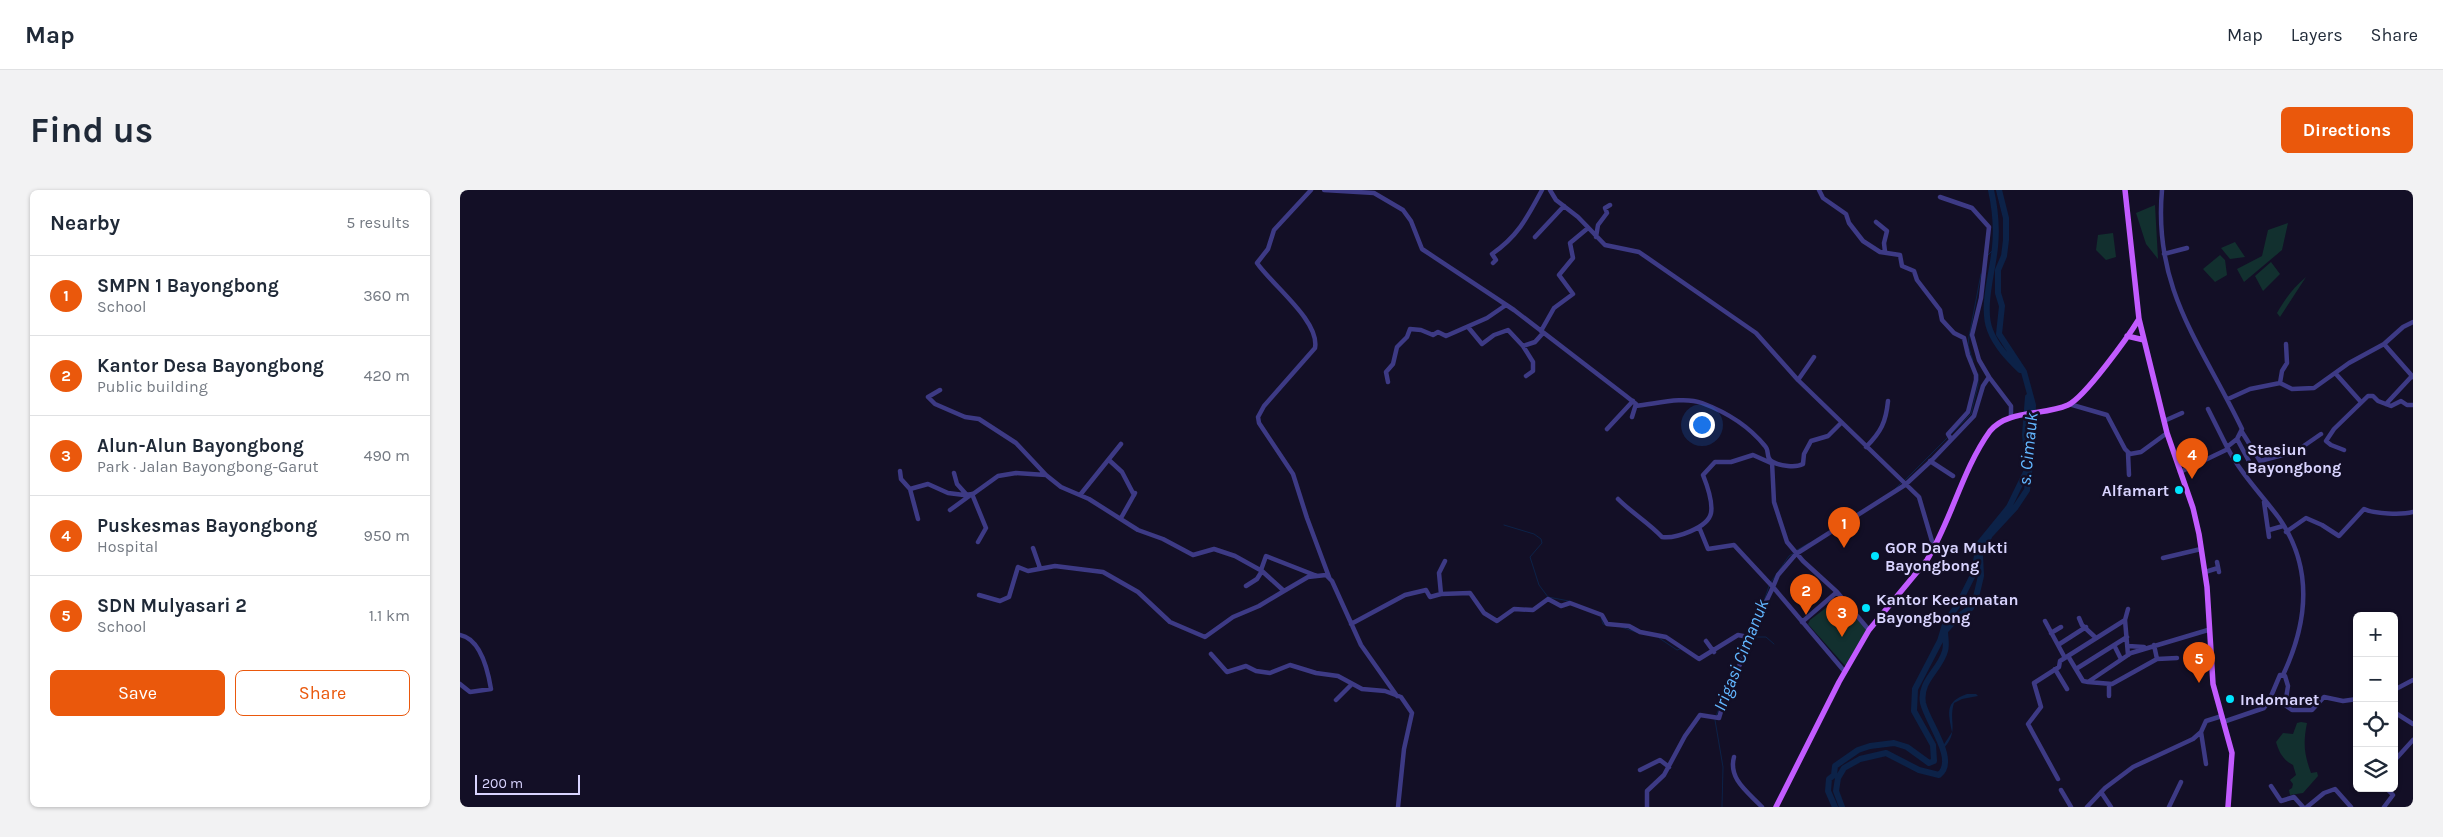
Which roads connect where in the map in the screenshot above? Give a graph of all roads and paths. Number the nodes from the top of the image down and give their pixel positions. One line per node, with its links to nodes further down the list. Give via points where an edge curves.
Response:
1 (1311, 190): 102 (street, via 1274,230 1268,249 1258,263 1309,323 1315,336 1315,348 1264,406 1258,423 1293,474)
2 (1324, 190): 19 (street, via 1374,193 1388,200 1406,212 1422,249)
3 (1542, 190): 18 (street, via 1525,223 1516,230 1514,237 1492,254 1496,260)
4 (1550, 190): 10 (street)
5 (1819, 190): 16 (street, via 1822,197 1846,214 1863,241)
6 (2125, 190): 20 (main road)
7 (2162, 190): 17 (street)
8 (1940, 197): 25 (street, via 1972,208 1989,227 1981,298)
9 (1610, 205): 13 (street, via 1605,208 1607,213 1598,225)
10 (1564, 206): 12 (street); 14 (street)
11 (1876, 222): 16 (street, via 1887,231)
12 (1588, 228): 13 (street); 23 (street, via 1570,243 1573,258 1558,275 1573,294 1554,308)
13 (1596, 237): 35 (street, via 1613,248 1639,252 1740,320)
14 (1534, 238)
15 (2187, 248): 17 (street)
16 (1885, 252): 25 (street, via 1900,255 1902,266 1914,272 1940,310 1942,320 1954,333)
17 (2164, 254): 39 (street, via 2175,297 2195,344)
18 (1493, 263)
19 (1506, 305): 22 (street); 23 (street)
20 (2139, 319): 24 (main road); 26 (main road)
21 (2413, 322): 28 (street, via 2402,327)
22 (1468, 327): 29 (street, via 1481,344 1508,330); 36 (street, via 1445,336 1437,332 1433,335 1410,330 1397,347 1393,364 1386,372)
23 (1542, 332): 29 (street, via 1535,342); 40 (street)
24 (2127, 336): 26 (main road); 43 (main road)
25 (1968, 340): 33 (street); 57 (street, via 1968,355 1976,380 1968,412)
26 (2144, 340): 51 (main road)
27 (2286, 344): 37 (street, via 2287,363)
28 (2384, 344): 31 (street); 34 (street)
29 (1523, 346): 32 (street, via 1534,363 1533,372)
30 (1814, 357): 35 (street)
31 (2336, 374): 37 (street, via 2310,389 2290,389); 42 (street)
32 (1526, 376)
33 (1989, 377): 50 (street, via 2011,406); 57 (street, via 1974,416)
34 (2413, 377): 44 (street)
35 (1798, 380): 52 (street)
36 (1388, 382)
37 (2280, 383): 39 (street, via 2250,389)
38 (940, 390): 72 (street, via 928,397 935,404 965,417 979,419 1016,443)
39 (2228, 399): 54 (street)
40 (1632, 401): 46 (street); 53 (street)
41 (1888, 402): 60 (street, via 1886,420 1880,433)
42 (2361, 402): 44 (street, via 2369,395); 62 (street, via 2326,441)
43 (2069, 404): 50 (main road); 63 (street, via 2102,412 2109,417)
44 (2386, 404): 45 (street, via 2394,407 2401,401)
45 (2413, 405)
46 (1636, 406): 49 (street); 66 (street, via 1692,401 1709,406 1740,422 1767,448 1767,457)
47 (2208, 409): 61 (street)
48 (2182, 413): 51 (street)
49 (1632, 417)
50 (2014, 417): 92 (main road, via 1995,425 1990,431 1962,480)
51 (2164, 421): 55 (main road)
52 (1841, 423): 60 (street); 66 (street, via 1828,436 1811,441 1801,466)
53 (1607, 429)
54 (2242, 432): 56 (street, via 2260,461 2296,452); 58 (street)
55 (2167, 433): 63 (street, via 2137,454); 69 (main road)
56 (2321, 434)
57 (1950, 438): 65 (street)
58 (2237, 439): 61 (street); 67 (street)
59 (1121, 444): 64 (street)
60 (1866, 447): 74 (street)
61 (2228, 448): 69 (street); 80 (street)
62 (2344, 450)
63 (2128, 453): 71 (street)
64 (1109, 460): 78 (street); 83 (street, via 1122,472 1134,493)
65 (1930, 461): 73 (street); 74 (street)
66 (1772, 462): 86 (street, via 1751,455 1731,462 1716,462 1704,472 1711,512 1710,517); 94 (street, via 1777,514 1784,536)
67 (2251, 465)
68 (900, 471): 75 (street, via 901,479)
69 (2180, 472): 93 (main road, via 2193,508)
70 (954, 473): 76 (street, via 957,484)
71 (2129, 475)
72 (1046, 476): 77 (street, via 1016,473 998,476); 78 (street)
73 (1953, 476)
74 (1904, 484): 92 (street, via 1920,500); 94 (street)
75 (910, 489): 76 (street, via 928,484 948,493); 84 (street)
76 (966, 494): 77 (street)
77 (972, 494): 81 (street); 90 (street, via 986,528)
78 (1080, 496): 83 (street)
79 (1618, 500): 86 (street, via 1652,525 1662,537 1675,537)
80 (2264, 502): 85 (street); 87 (street)
81 (950, 510)
82 (2413, 512): 88 (street, via 2381,514 2364,509 2339,536 2306,518)
83 (1121, 518): 99 (street, via 1138,530 1193,555 1217,550)
84 (918, 519)
85 (2283, 526): 87 (street); 88 (street)
86 (1698, 527): 103 (street, via 1708,549 1734,545)
87 (2268, 530): 89 (street)
88 (2286, 532): 140 (street, via 2300,563 2304,602)
89 (2268, 537)
90 (978, 542)
91 (1033, 548): 98 (street)
92 (1934, 548): 117 (main road, via 1928,560)
93 (2201, 549): 95 (street); 100 (main road)
94 (1794, 552): 103 (street); 106 (street)
95 (2163, 558)
96 (1445, 561): 107 (street, via 1439,573)
97 (2217, 562): 100 (street, via 2219,570)
98 (1040, 568): 105 (street, via 1055,566 1103,572 1138,592 1170,622 1205,637 1234,617); 108 (street, via 1028,571 1018,567 1011,595 1006,599)
99 (1262, 571): 101 (street, via 1266,556); 104 (street); 105 (street)
100 (2205, 572): 118 (main road)
101 (1317, 576): 102 (street); 105 (street, via 1308,577)
102 (1329, 577): 114 (street)
103 (1771, 585): 113 (street); 121 (street)
104 (1246, 586)
105 (1284, 591)
106 (1837, 592): 113 (street); 117 (street)
107 (1441, 594): 114 (street, via 1429,596 1426,590 1405,595); 130 (street, via 1470,593 1484,613 1497,621 1514,609 1533,610 1548,599 1561,606 1570,603 1602,616 1607,624 1629,626 1640,632 1666,637 1699,659)
108 (979, 595)
109 (2128, 610): 111 (street)
110 (2079, 618): 116 (street)
111 (2125, 620): 122 (street); 123 (street)
112 (2044, 621): 119 (street)
113 (1802, 622): 139 (street)
114 (1351, 624): 148 (street, via 1366,653)
115 (2061, 627): 119 (street)
116 (2086, 627): 123 (street); 125 (street)
117 (1869, 630): 139 (main road)
118 (2208, 630): 128 (street); 153 (main road, via 2213,684)
119 (2051, 633): 125 (street)
120 (460, 635): 143 (street, via 476,646 486,666 491,689 470,692)
121 (1748, 636): 130 (street, via 1738,636); 160 (street, via 1743,658 1718,720 1700,715 1684,736)
122 (2127, 637): 126 (street); 127 (street)
123 (2096, 638): 133 (street)
124 (1706, 641): 130 (street)
125 (2058, 645): 133 (street)
126 (2114, 645): 135 (street); 137 (street)
127 (2128, 646): 129 (street); 132 (street)
128 (2154, 646): 129 (street); 136 (street)
129 (2145, 648): 132 (street)
130 (1714, 652)
131 (1211, 654): 145 (street, via 1226,672 1249,666 1256,671 1270,673 1290,665 1338,676)
132 (2128, 655): 135 (street)
133 (2067, 657): 137 (street); 138 (street)
134 (2177, 658): 136 (street)
135 (2121, 659): 142 (street)
136 (2157, 660): 144 (street)
137 (2076, 669): 142 (street)
138 (2055, 670): 147 (street); 162 (street, via 2034,683 2041,707 2028,723)
139 (1845, 672): 171 (main road)
140 (2283, 675): 151 (street, via 2288,681 2285,704 2292,710 2312,710 2324,697); 153 (street, via 2278,677 2264,708)
141 (2413, 680): 146 (street)
142 (2088, 682): 144 (street)
143 (460, 684)
144 (2108, 684): 149 (street)
145 (1351, 685): 148 (street); 150 (street)
146 (2398, 688)
147 (2067, 689)
148 (1397, 696): 168 (street, via 1404,700 1412,713 1404,749)
149 (2109, 696)
150 (1336, 700)
151 (2353, 700)
152 (2398, 715): 154 (street)
153 (2222, 719): 155 (street, via 2206,721); 176 (main road, via 2232,758)
154 (2413, 724)
155 (2201, 732): 159 (street); 166 (street, via 2193,739 2132,767)
156 (2413, 740): 158 (street)
157 (1734, 757): 170 (street, via 1731,767 1735,778)
158 (2398, 757)
159 (2206, 764)
160 (1669, 767): 161 (street, via 1660,760); 169 (street, via 1660,782 1647,791)
161 (1640, 770)
162 (2058, 779)
163 (2181, 782): 175 (street)
164 (2271, 786): 177 (street, via 2281,801 2294,797)
165 (2061, 790): 172 (street)
166 (2101, 792): 173 (street); 174 (street)
167 (2390, 792): 179 (street, via 2393,795)
168 (1398, 807)
169 (1647, 807)
170 (1762, 807)
171 (1776, 807)
172 (2072, 807)
173 (2087, 807)
174 (2111, 807)
175 (2169, 807)
176 (2228, 807)
177 (2305, 807): 178 (street, via 2335,789)
178 (2351, 807)
179 (2384, 807)

